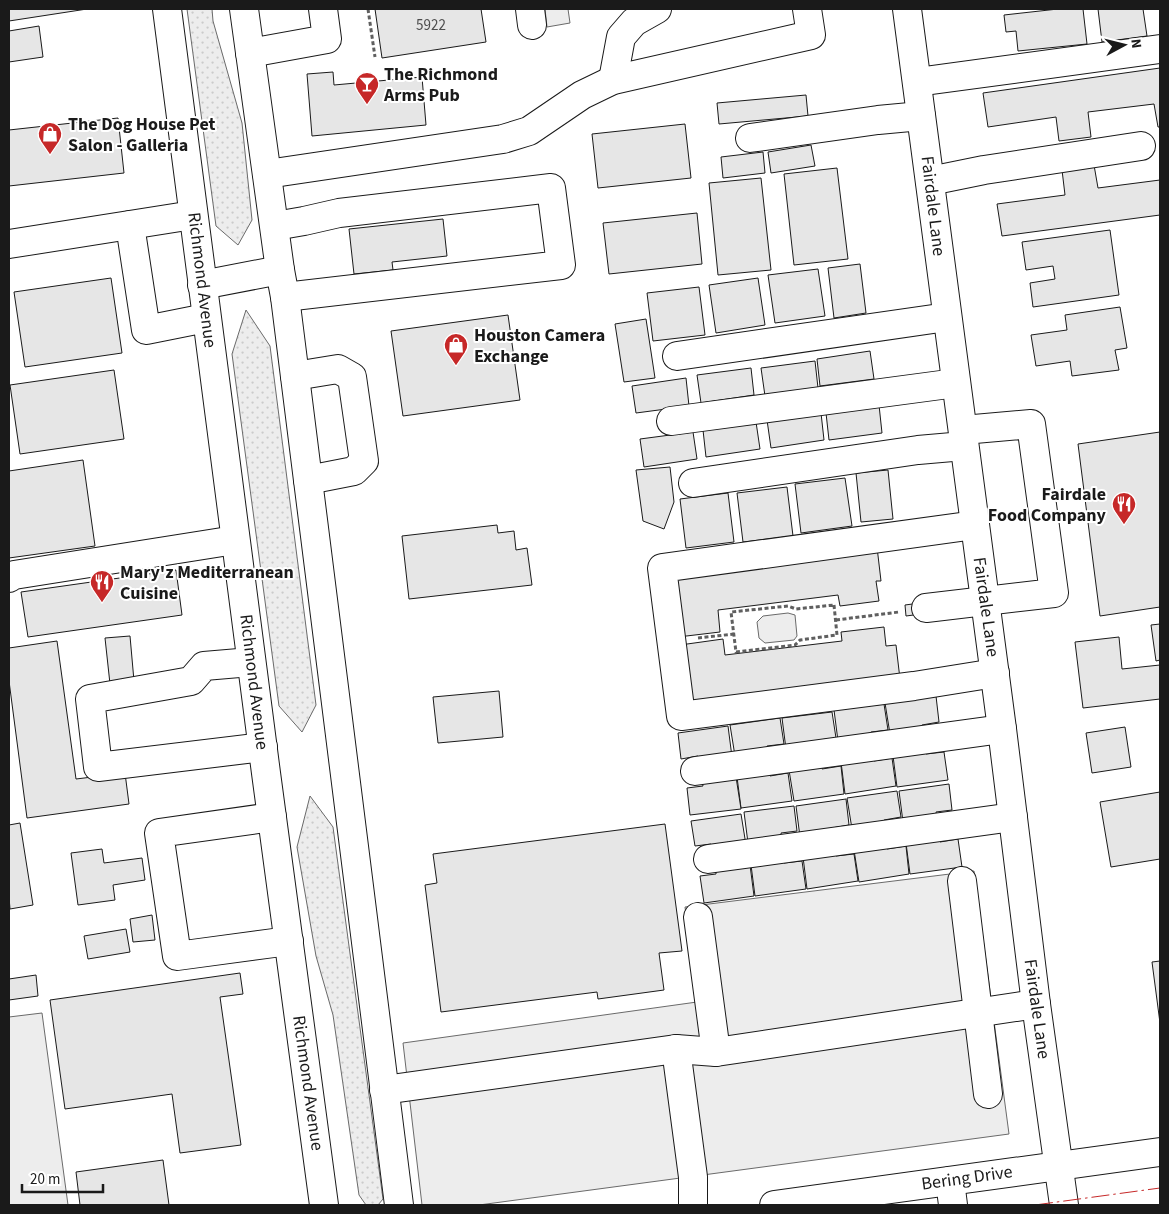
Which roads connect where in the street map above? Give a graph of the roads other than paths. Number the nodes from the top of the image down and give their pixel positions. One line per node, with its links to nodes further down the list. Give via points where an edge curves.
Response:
1 (167, 9): 16 (main road, Richmond Avenue)
2 (244, 9): 8 (main road)
3 (323, 9): 8 (main road, via 327,39)
4 (657, 9): 9 (main road, via 634,22 621,37)
5 (806, 9): 9 (main road, via 810,35)
6 (907, 9): 10 (main road, Fairdale Lane)
7 (1160, 50): 10 (main road)
8 (250, 53): 14 (main road)
9 (612, 80): 14 (main road, via 582,95 529,131 503,139)
10 (917, 82): 11 (main road, Fairdale Lane)
11 (921, 116): 12 (main road); 15 (main road, Fairdale Lane)
12 (750, 138)
13 (1141, 146): 15 (main road)
14 (267, 174): 18 (main road)
15 (930, 181): 23 (main road, Fairdale Lane)
16 (193, 215): 17 (main road); 21 (main road, Richmond Avenue)
17 (130, 225): 19 (main road); 24 (main road, via 146,330)
18 (274, 226): 20 (main road); 22 (main road, via 339,213 551,188 561,265)
19 (9, 244)
20 (280, 270): 21 (main road); 22 (main road)
21 (202, 285): 24 (main road, Richmond Avenue)
22 (284, 297): 26 (main road)
23 (947, 317): 25 (main road); 27 (main road, Fairdale Lane)
24 (206, 318): 33 (main road, Richmond Avenue)
25 (677, 356)
26 (295, 376): 30 (main road); 30 (main road, via 338,370 352,377 364,461 354,470)
27 (956, 383): 28 (main road); 29 (main road, Fairdale Lane)
28 (671, 421)
29 (963, 438): 31 (main road, via 918,450); 32 (main road, Fairdale Lane); 35 (main road, via 1031,424 1054,593)
30 (308, 480): 52 (main road)
31 (693, 483)
32 (975, 525): 35 (main road, Fairdale Lane); 38 (main road, via 662,568 681,716)
33 (235, 540): 34 (main road); 37 (main road, Richmond Avenue)
34 (9, 578)
35 (985, 602): 36 (main road); 38 (main road, Fairdale Lane)
36 (926, 608)
37 (251, 662): 40 (main road, Richmond Avenue); 40 (main road, via 204,666 191,681 90,699 98,768)
38 (995, 673): 39 (main road, Fairdale Lane)
39 (1002, 729): 41 (main road); 43 (main road, Fairdale Lane)
40 (262, 746): 42 (main road, Richmond Avenue)
41 (695, 771)
42 (272, 817): 47 (main road, Richmond Avenue); 47 (main road, via 159,833 176,956)
43 (1013, 817): 44 (main road); 48 (main road, Fairdale Lane)
44 (708, 859)
45 (962, 881): 49 (main road)
46 (698, 917): 51 (main road)
47 (289, 941): 57 (main road, Richmond Avenue)
48 (1036, 1004): 49 (main road); 55 (main road, Fairdale Lane)
49 (978, 1013): 51 (main road); 53 (main road)
50 (676, 1049): 51 (main road); 52 (main road); 59 (main road, via 693,1177)
51 (716, 1052)
52 (384, 1090): 58 (main road)
53 (988, 1094)
54 (1160, 1152): 55 (main road, Bering Drive)
55 (1059, 1166): 56 (main road, Bering Drive); 61 (main road, Fairdale Lane)
56 (952, 1193): 60 (main road, Bering Drive)
57 (324, 1205)
58 (399, 1205)
59 (693, 1205)
60 (774, 1205)
61 (1064, 1205)

